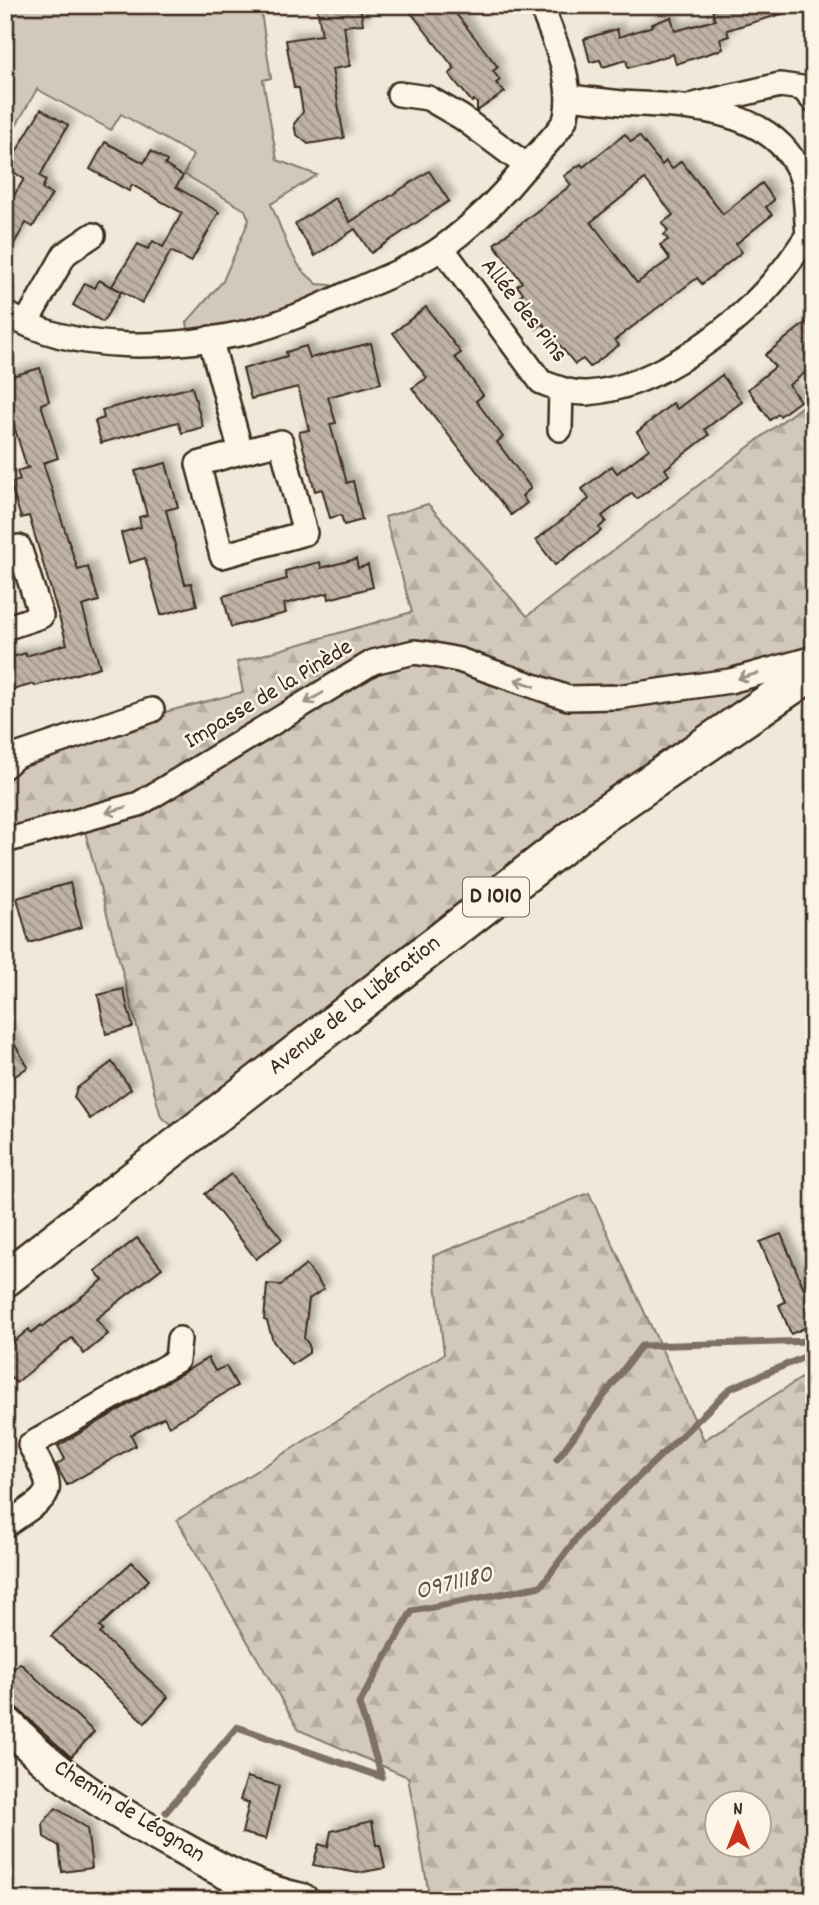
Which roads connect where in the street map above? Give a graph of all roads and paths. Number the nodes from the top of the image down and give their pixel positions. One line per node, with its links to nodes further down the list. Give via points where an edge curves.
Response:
1 (541, 5): 3 (street)
2 (399, 94): 6 (street, via 428,98)
3 (569, 97): 5 (street, Allée des Pins); 6 (street, via 565,121)
4 (814, 101): 5 (street, Allée des Pins, via 802,88 780,85)
5 (681, 108): 8 (street, Allée des Pins, via 733,116 775,139 791,155 802,178)
6 (527, 166): 9 (street)
7 (93, 235): 10 (street, via 65,254)
8 (811, 236): 12 (street, Allée des Pins, via 753,303 678,362 610,389 586,393)
9 (442, 248): 11 (street, via 324,305 251,331); 12 (street, Allée des Pins, via 528,367 541,382)
10 (11, 317): 11 (street, via 94,342 162,344)
11 (210, 338): 14 (street)
12 (561, 390): 13 (street)
13 (560, 429)
14 (241, 452): 14 (street, via 281,442 304,533 222,556 198,464)
15 (5, 550): 16 (street, via 19,547 41,616)
16 (5, 628)
17 (814, 658): 21 (street, Impasse de la Pinède, one-way to 21, via 730,681 617,697 568,698 459,660 414,652 373,662 139,804)
18 (814, 671): 22 (main road, Avenue de la Libération / D 1010, via 597,819)
19 (152, 710): 20 (street, via 16,756)
20 (5, 766)
21 (5, 841)
22 (5, 1279)
23 (179, 1339): 24 (street, via 177,1360 30,1445 49,1488 46,1496)
24 (5, 1526)
25 (5, 1722): 26 (street, Chemin de Léognan, via 72,1781 148,1829 237,1878)
26 (302, 1900)

